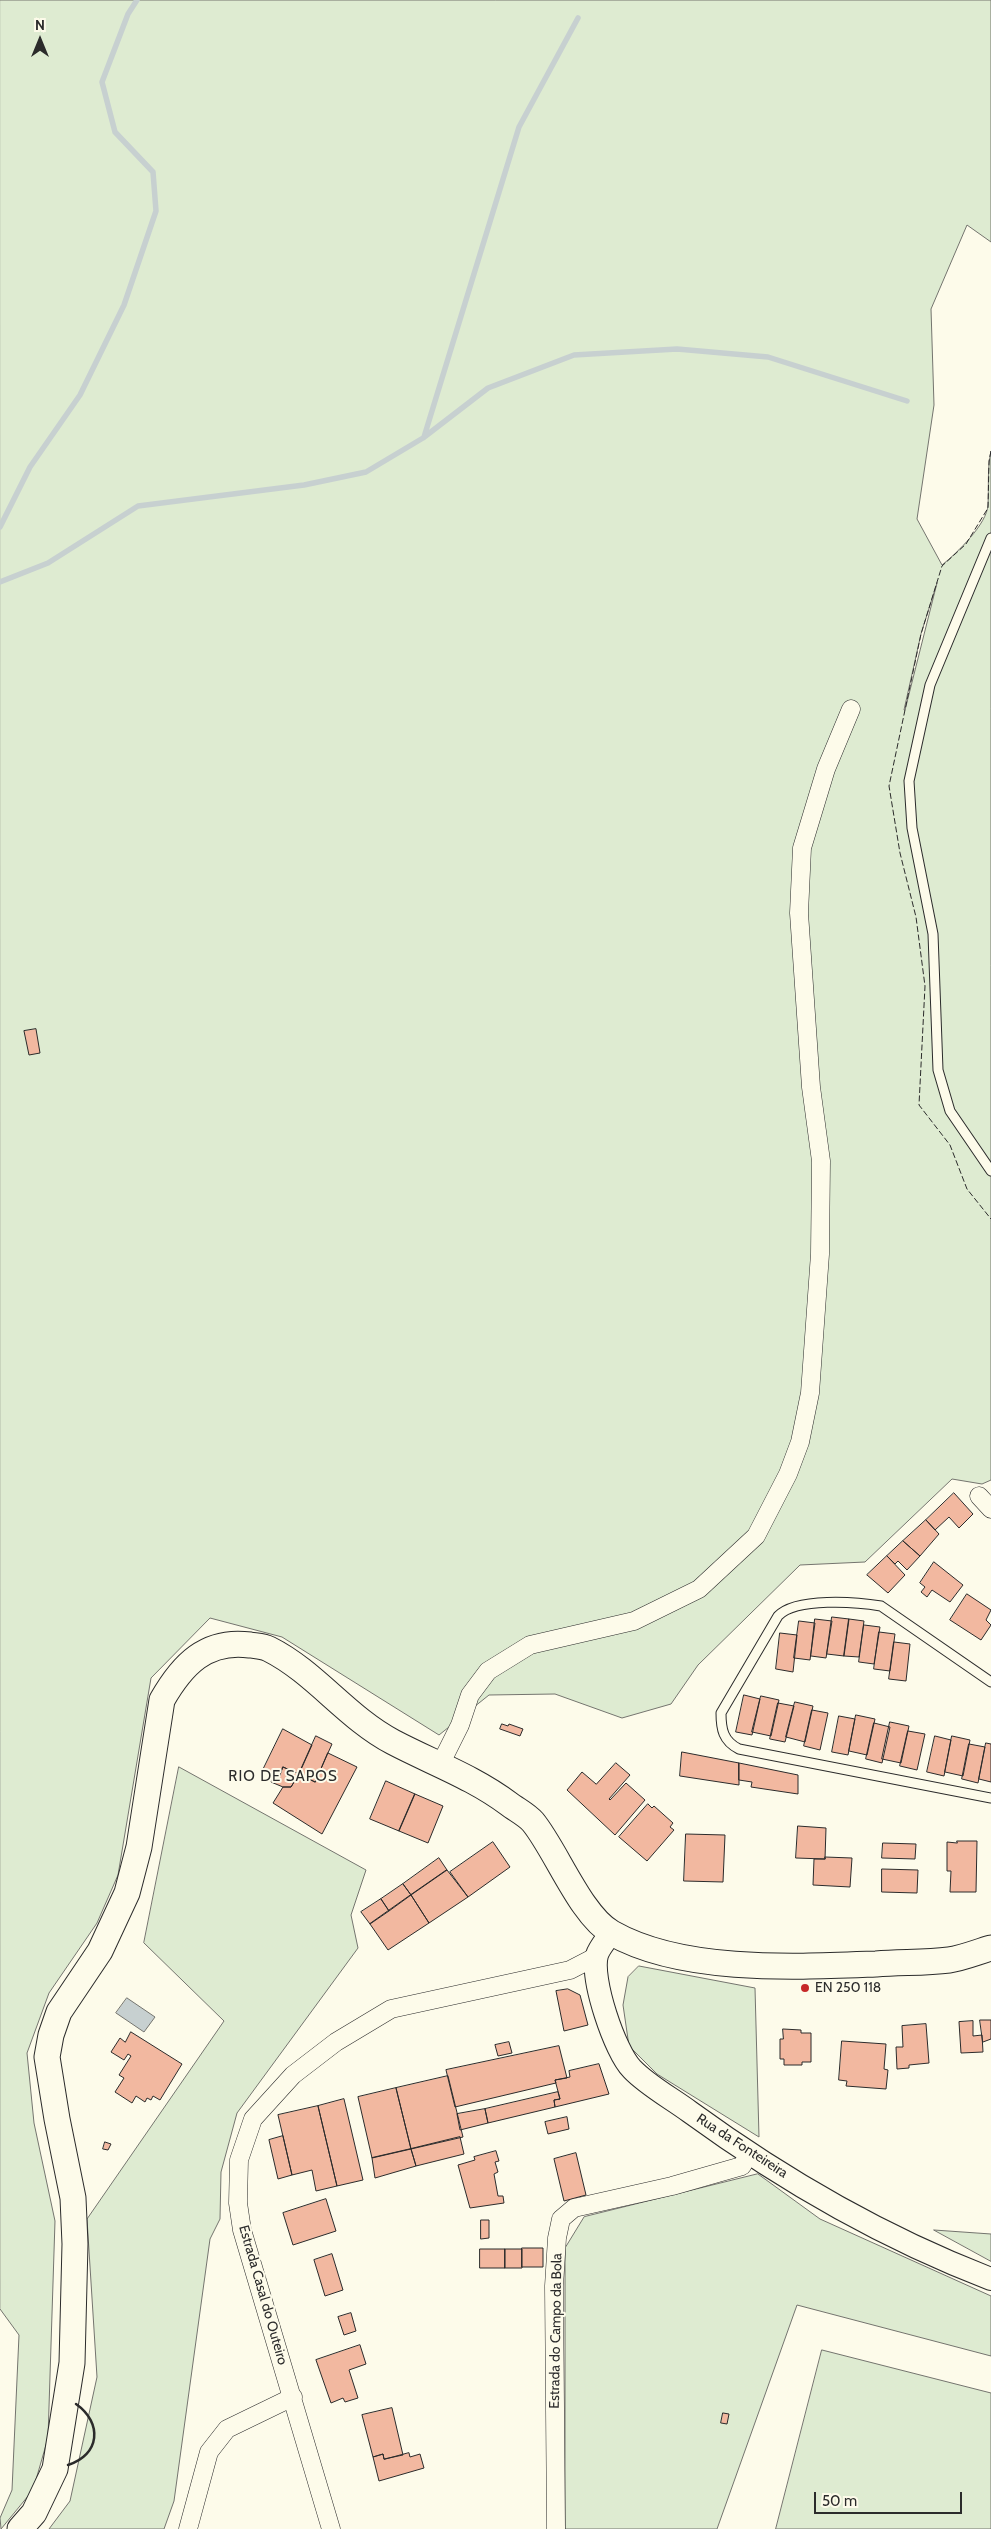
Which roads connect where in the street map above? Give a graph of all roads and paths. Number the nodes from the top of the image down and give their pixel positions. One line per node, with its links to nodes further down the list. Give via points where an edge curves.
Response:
1 (991, 538): 3 (lane, via 930,685 909,781 912,828 933,934 938,1070 950,1111)
2 (851, 710): 7 (street, via 826,769 802,848 799,913 811,1087 821,1161 820,1254 810,1394 800,1442 791,1466 756,1536 699,1589 634,1621 530,1645 488,1671 470,1696)
3 (991, 1171)
4 (978, 1496): 5 (street)
5 (991, 1510)
6 (991, 1682): 8 (lane, via 881,1606 863,1603 801,1604 785,1609 778,1616 721,1712 724,1736 739,1749)
7 (441, 1763): 9 (main road, via 488,1788 532,1821 594,1917); 15 (main road, via 392,1742 363,1723 294,1665 266,1647 219,1645 188,1663 162,1700 139,1848 127,1893 100,1951 59,2012 47,2057 73,2198 72,2363 56,2469 34,2513)
8 (991, 1798)
9 (611, 1933): 10 (main road, via 634,1944 717,1963 830,1966 950,1960); 11 (street)
10 (991, 1948)
11 (597, 1956): 12 (street, Rua da Fonteireira, via 599,1989 609,2029 631,2069); 14 (street, Estrada Casal do Outeiro, via 570,1970 391,2009 336,2042 293,2076 253,2119 239,2160 238,2203 242,2230)
12 (749, 2153): 13 (street, Rua da Fonteireira, via 849,2213); 18 (street, Estrada do Campo da Bola, via 742,2166 574,2208 561,2219 554,2286)
13 (991, 2279)
14 (293, 2397): 16 (street, via 226,2429 208,2452); 17 (street, Estrada Casal do Outeiro)
15 (20, 2529)
16 (188, 2529)
17 (332, 2529)
18 (556, 2529)

